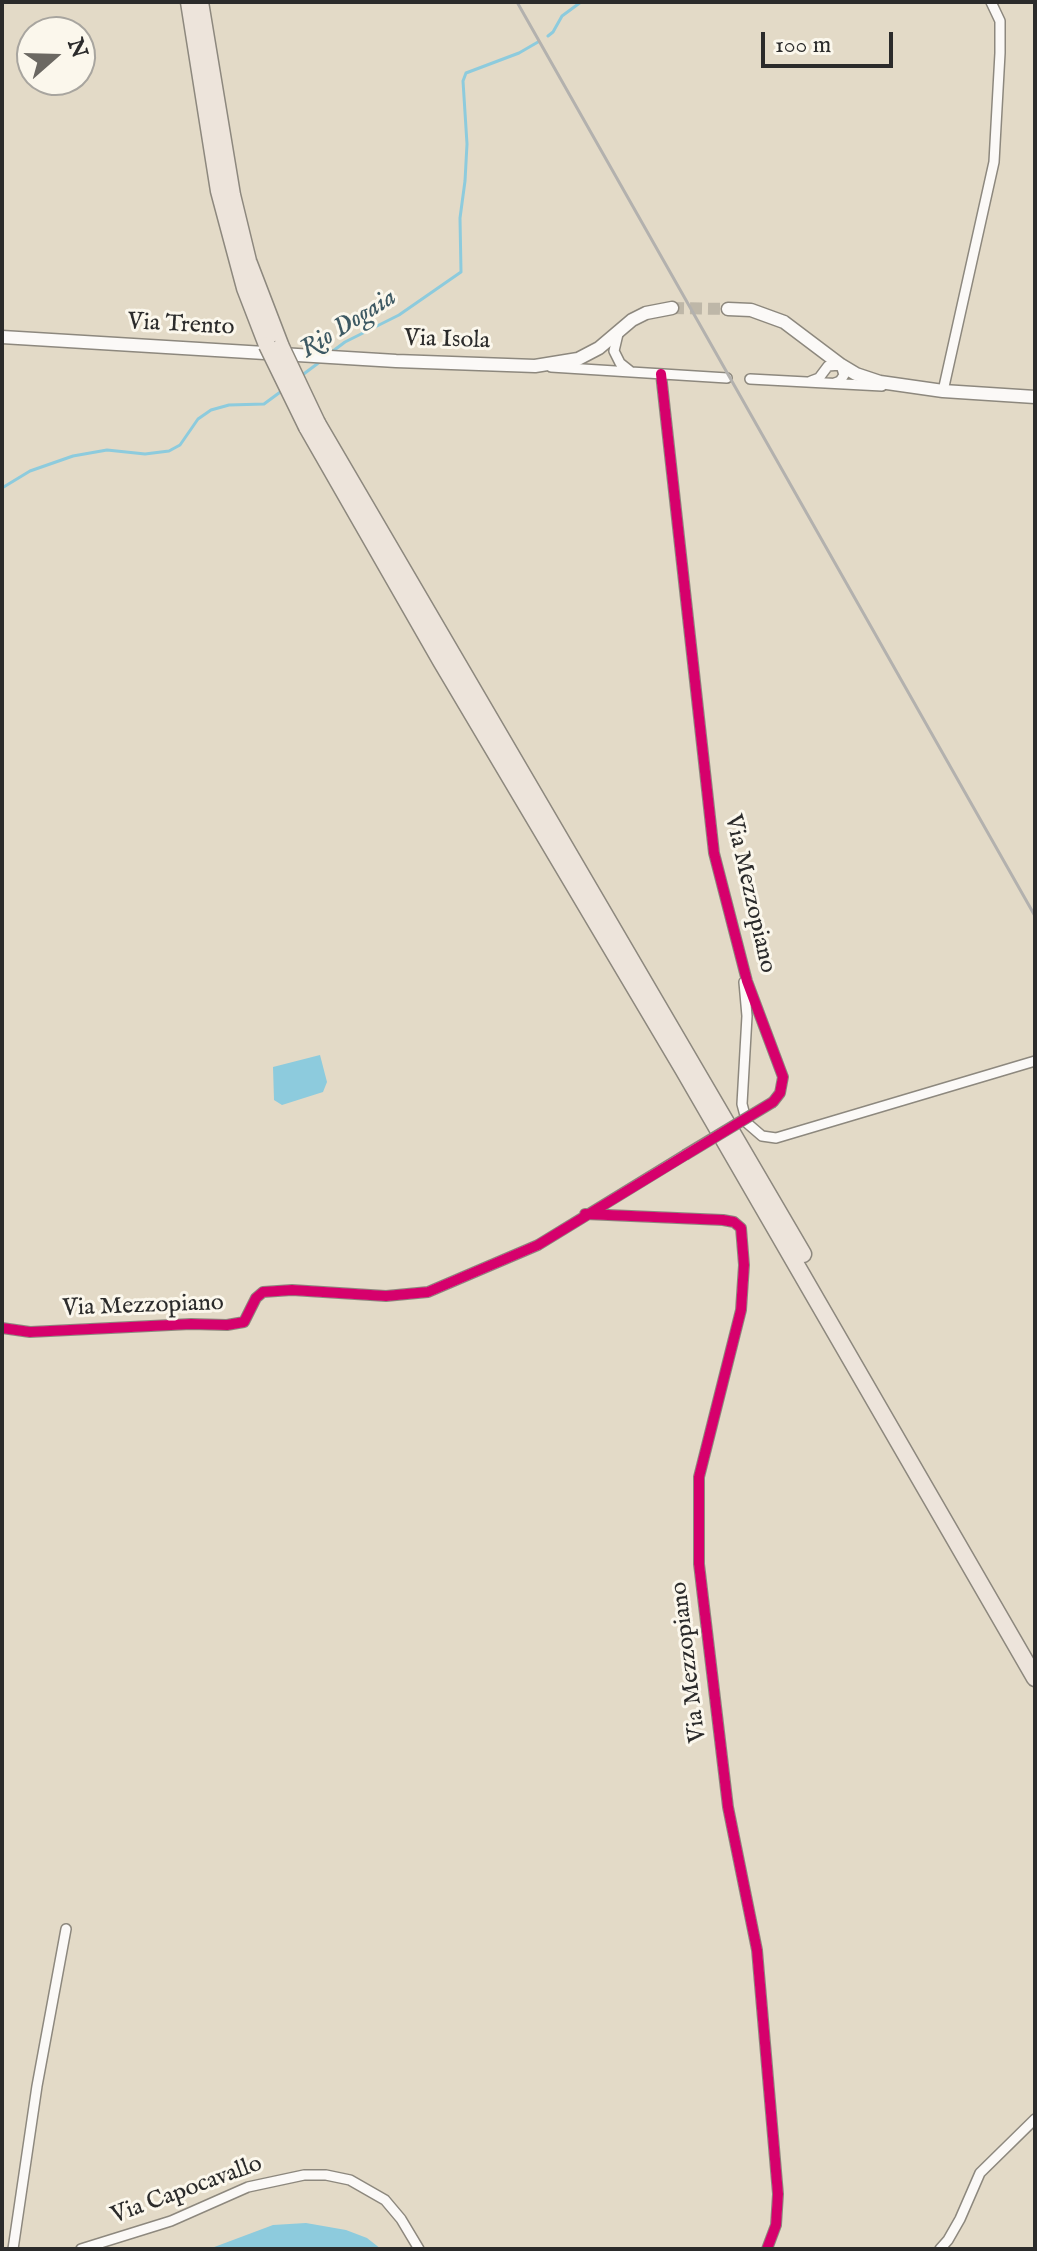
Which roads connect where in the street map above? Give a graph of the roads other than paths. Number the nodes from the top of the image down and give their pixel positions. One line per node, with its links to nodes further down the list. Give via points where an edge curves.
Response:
1 (189, 2): 9 (highway, via 219,191 245,288)
2 (200, 2): 9 (highway, via 232,195)
3 (991, 2): 20 (street, via 1000,21 994,162)
4 (672, 308): 6 (street, Via Isola, via 646,313)
5 (728, 309): 8 (street, via 768,314)
6 (620, 329): 10 (street, Via Isola); 12 (street, via 613,345)
7 (2, 337): 11 (street, Via Trento)
8 (814, 344): 13 (street); 16 (street)
9 (274, 346): 22 (highway, bridge)
10 (599, 348): 12 (street, via 608,349); 12 (street, via 598,361); 14 (street, Via Isola, via 578,359)
11 (358, 358): 14 (street, Via Isola)
12 (614, 365): 14 (street, Via Isola); 15 (street)
13 (841, 365): 16 (street, via 831,365); 16 (street, via 843,379); 19 (street)
14 (535, 366)
15 (661, 374): 17 (street); 23 (street, Via Mezzopiano, via 714,853)
16 (827, 377): 18 (street, via 807,382); 19 (street)
17 (727, 378)
18 (750, 379)
19 (901, 387): 20 (street)
20 (943, 391): 21 (street)
21 (1035, 397)
22 (312, 425): 27 (highway, via 718,1108); 28 (highway, via 441,661)
23 (742, 959): 24 (street, via 747,1016 742,1104 747,1123 762,1136 776,1138); 25 (street, Via Mezzopiano, bridge, via 783,1077 780,1093)
24 (1035, 1061)
25 (585, 1214): 26 (street, Via Mezzopiano, via 514,1257 428,1292 263,1292 244,1322 227,1325 30,1332); 34 (street, Via Mezzopiano, via 723,1220 741,1228 741,1310 699,1477 699,1564 728,1807 757,1950 778,2194 776,2225)
26 (2, 1328)
27 (1035, 1657)
28 (1035, 1678)
29 (66, 1929): 31 (street)
30 (1035, 2119): 35 (street, via 980,2173)
31 (13, 2249)
32 (81, 2249): 33 (street, Via Capocavallo, via 171,2221 248,2187 326,2175 350,2180 385,2200)
33 (419, 2249)
34 (767, 2249)
35 (940, 2249)

